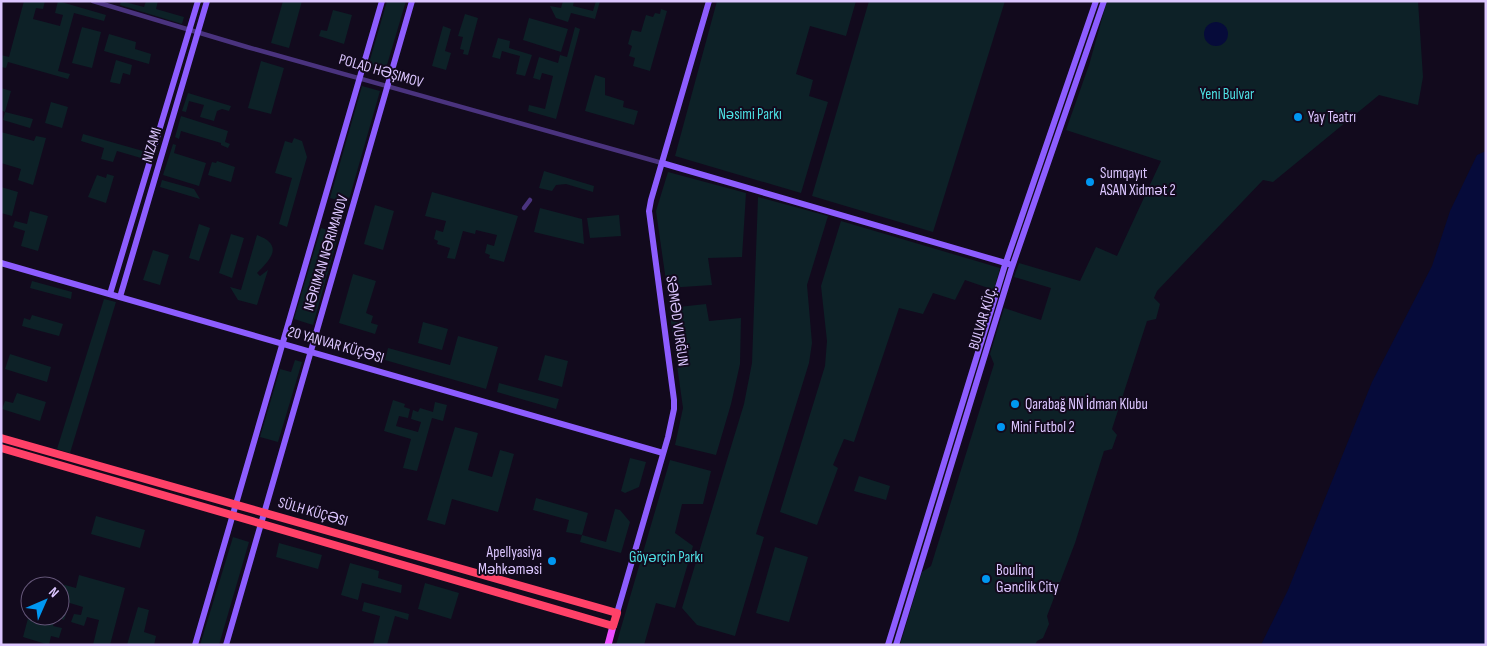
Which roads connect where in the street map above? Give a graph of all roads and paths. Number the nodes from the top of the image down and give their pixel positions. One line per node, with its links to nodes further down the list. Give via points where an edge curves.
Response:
1 (93, 1): 9 (street, POLAD HƏŞIMOV)
2 (198, 1): 9 (street, NIZAMI)
3 (207, 1): 10 (street, NIZAMI)
4 (382, 1): 11 (street, NƏRIMAN NƏRIMANOV)
5 (412, 1): 12 (street, NƏRIMAN NƏRIMANOV)
6 (709, 1): 13 (street, SƏMƏD VURĞUN)
7 (1096, 1): 17 (street, BULVAR KÜÇ.)
8 (1104, 1): 17 (street, BULVAR KÜÇ.)
9 (189, 30): 10 (street, POLAD HƏŞIMOV); 18 (street, NIZAMI)
10 (198, 32): 11 (street, POLAD HƏŞIMOV); 19 (street, NIZAMI)
11 (360, 78): 12 (street, POLAD HƏŞIMOV); 20 (street, NƏRIMAN NƏRIMANOV)
12 (388, 86): 13 (street, POLAD HƏŞIMOV); 21 (street, NƏRIMAN NƏRIMANOV)
13 (662, 163): 17 (street); 24 (street, SƏMƏD VURĞUN, via 649,211 674,400)
14 (530, 200): 15 (street)
15 (524, 208)
16 (1, 263): 18 (street, 20 YANVAR KÜÇƏSI)
17 (1009, 264): 28 (street, BULVAR KÜÇ.)
18 (110, 294): 19 (street, 20 YANVAR KÜÇƏSI)
19 (120, 296): 20 (street, 20 YANVAR KÜÇƏSI)
20 (282, 343): 21 (street, 20 YANVAR KÜÇƏSI); 25 (street, NƏRIMAN NƏRIMANOV)
21 (310, 351): 24 (street, 20 YANVAR KÜÇƏSI); 26 (street, NƏRIMAN NƏRIMANOV)
22 (1, 438): 25 (highway, SÜLH KÜÇƏSI)
23 (1, 448): 27 (highway, SÜLH KÜÇƏSI)
24 (663, 453): 34 (street, SƏMƏD VURĞUN)
25 (236, 505): 26 (highway, SÜLH KÜÇƏSI); 27 (street, NƏRIMAN NƏRIMANOV)
26 (264, 513): 29 (street, NƏRIMAN NƏRIMANOV); 30 (highway, SÜLH KÜÇƏSI)
27 (233, 514): 29 (highway, SÜLH KÜÇƏSI); 36 (street)
28 (931, 517): 39 (street, BULVAR KÜÇ.); 40 (street, BULVAR KÜÇ.)
29 (261, 522): 31 (highway, SÜLH KÜÇƏSI); 37 (street)
30 (311, 526): 31 (highway); 32 (highway, SÜLH KÜÇƏSI)
31 (308, 536): 33 (highway, SÜLH KÜÇƏSI)
32 (453, 567): 33 (highway); 34 (highway, SÜLH KÜÇƏSI)
33 (450, 578): 35 (highway, SÜLH KÜÇƏSI)
34 (617, 613): 35 (highway, SƏMƏD VURĞUN)
35 (613, 626): 38 (main road, SƏMƏD VURĞUN)
36 (195, 645)
37 (226, 645)
38 (608, 645)
39 (888, 645)
40 (896, 645)

